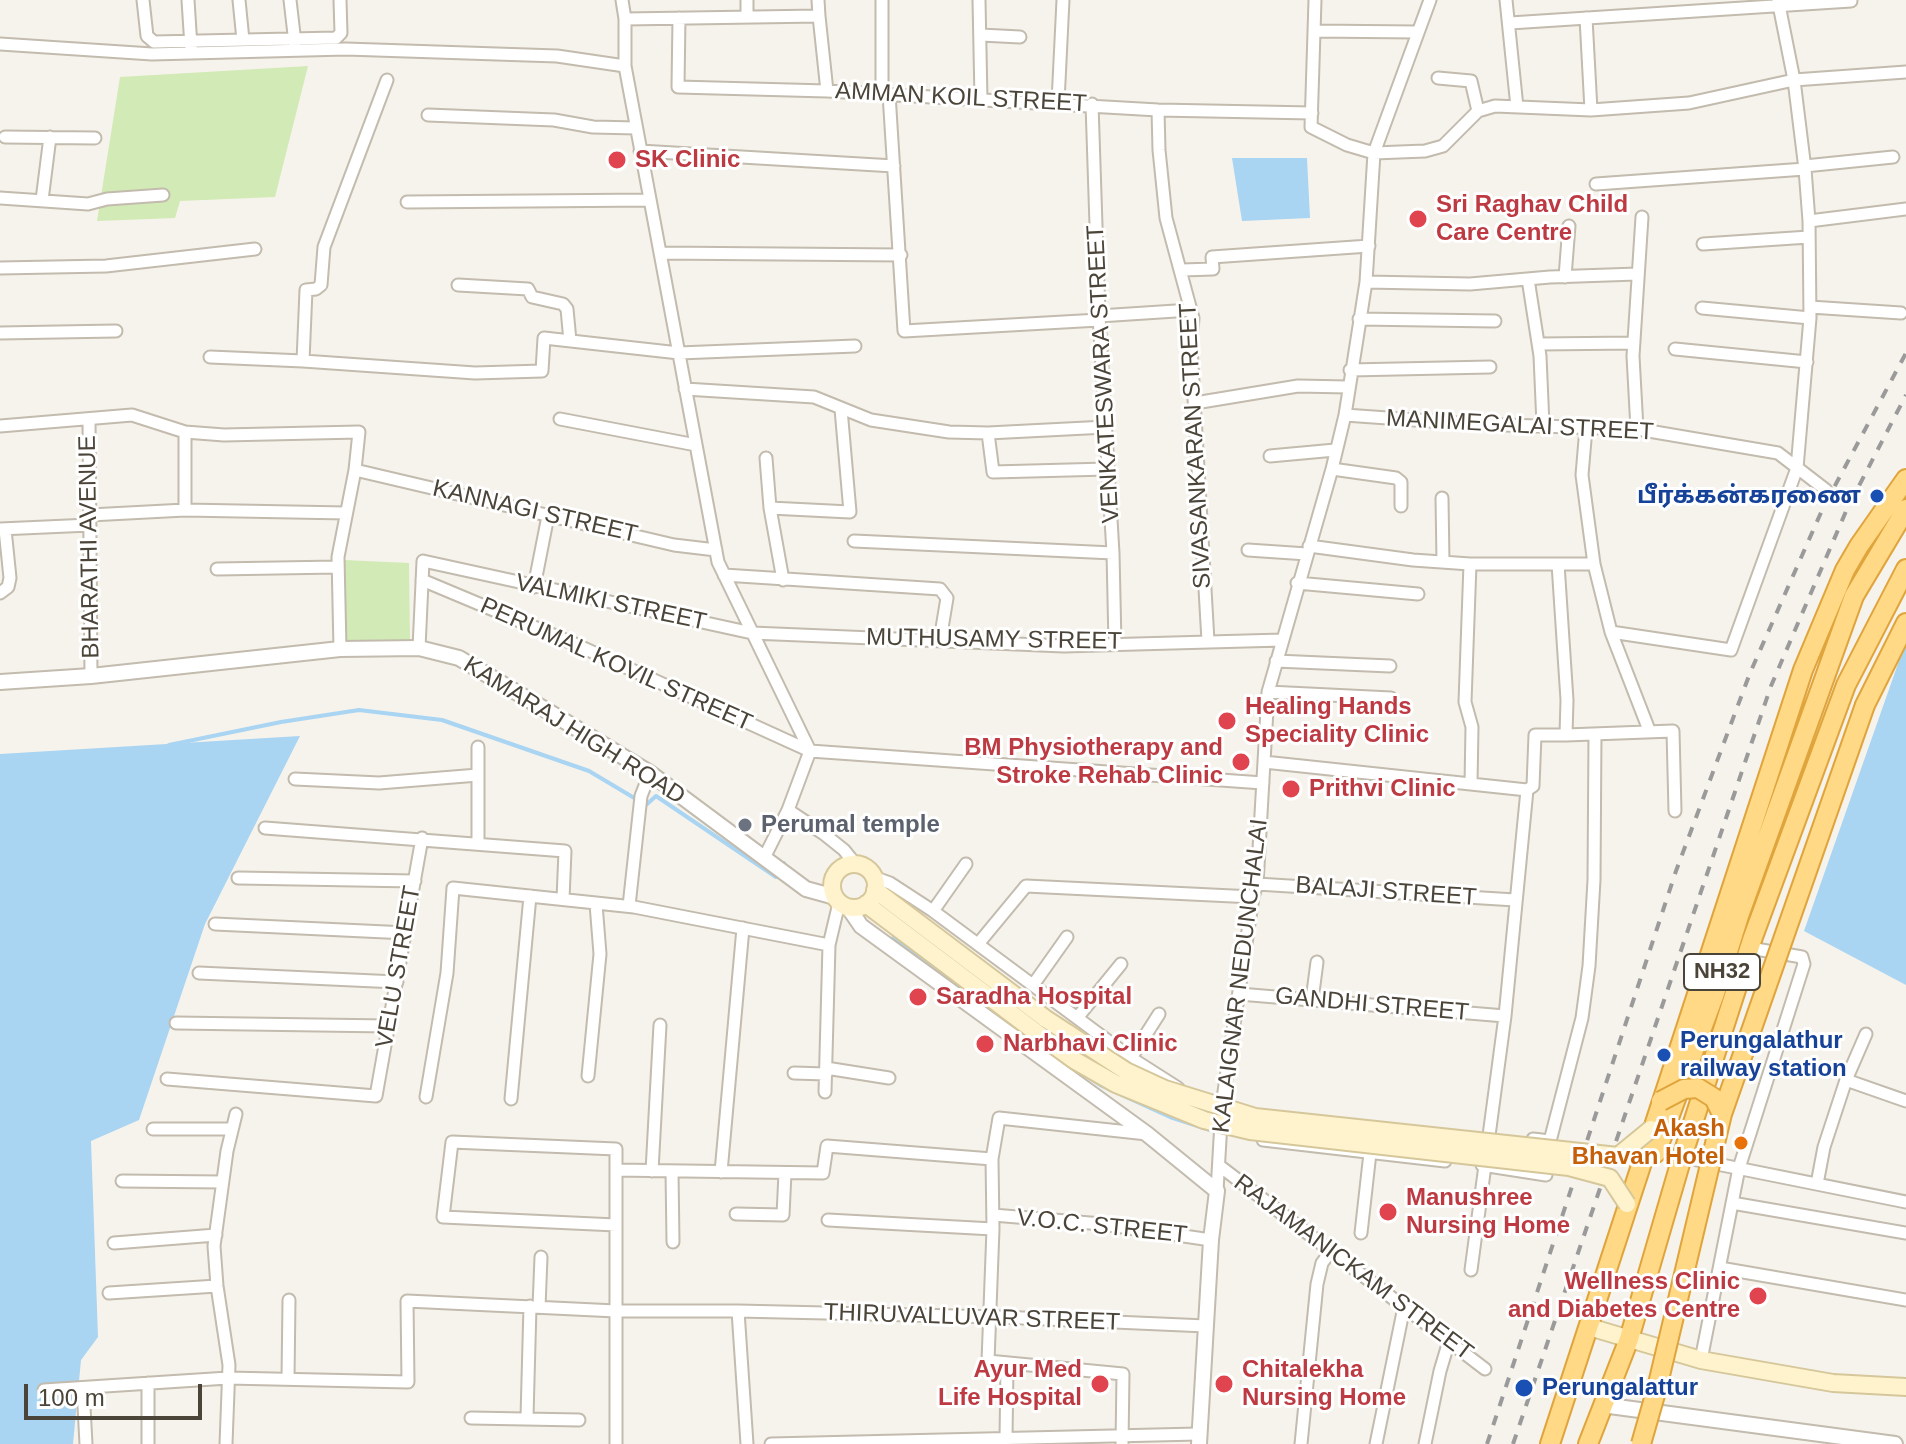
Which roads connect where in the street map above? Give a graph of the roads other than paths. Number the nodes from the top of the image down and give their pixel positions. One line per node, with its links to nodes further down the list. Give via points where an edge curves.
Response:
1 (143, 0): 30 (street, via 149,39)
2 (188, 0): 30 (street)
3 (239, 0): 27 (street)
4 (290, 0): 29 (street)
5 (340, 0): 29 (street, via 338,37)
6 (622, 0): 21 (street)
7 (747, 0): 18 (street)
8 (818, 0): 17 (street)
9 (882, 0): 37 (street)
10 (979, 0): 25 (street)
11 (1063, 0): 39 (street)
12 (1315, 0): 23 (street)
13 (1430, 0): 24 (street, KALAIGNAR NEDUNCHALAI)
14 (1506, 0): 22 (street)
15 (1851, 1): 16 (street)
16 (1778, 3): 20 (street); 35 (street)
17 (819, 16): 18 (street); 36 (street)
18 (747, 17): 19 (street)
19 (679, 18): 21 (street); 36 (street, AMMAN KOIL STREET, via 678,87)
20 (1586, 18): 22 (street); 43 (street)
21 (625, 19): 31 (street)
22 (1510, 23): 41 (street)
23 (1314, 31): 24 (street); 45 (street)
24 (1417, 32): 52 (street, KALAIGNAR NEDUNCHALAI)
25 (981, 35): 26 (street); 38 (street)
26 (1020, 37)
27 (243, 40): 29 (street); 30 (street)
28 (0, 44): 30 (street, via 152,54)
29 (295, 45): 30 (street); 31 (street, via 557,56)
30 (191, 47)
31 (625, 66): 47 (street)
32 (1906, 72): 35 (street)
33 (1438, 78): 44 (street, via 1471,81)
34 (387, 80): 95 (street, via 324,247 321,285 306,290)
35 (1794, 80): 43 (street, via 1689,103); 55 (street)
36 (827, 91): 37 (street, AMMAN KOIL STREET)
37 (886, 94): 38 (street, AMMAN KOIL STREET); 54 (street)
38 (981, 99): 39 (street, AMMAN KOIL STREET)
39 (1058, 102): 40 (street, AMMAN KOIL STREET)
40 (1092, 104): 42 (street, AMMAN KOIL STREET); 83 (street, VENKATESWARA STREET)
41 (1517, 107): 43 (street); 44 (street)
42 (1158, 110): 45 (street, AMMAN KOIL STREET); 73 (street, SIVASANKARAN STREET, via 1166,218)
43 (1591, 110)
44 (1478, 111): 52 (street, via 1443,146)
45 (1312, 113): 52 (street, via 1311,127)
46 (428, 115): 47 (street)
47 (636, 128): 51 (street)
48 (5, 137): 49 (street)
49 (50, 137): 50 (street); 59 (street)
50 (95, 138)
51 (640, 151): 54 (street); 60 (street)
52 (1374, 153): 68 (street, KALAIGNAR NEDUNCHALAI)
53 (1893, 157): 55 (street)
54 (894, 166): 71 (street)
55 (1805, 168): 56 (street); 64 (street)
56 (1596, 184)
57 (163, 195): 59 (street, via 88,204)
58 (0, 198): 59 (street)
59 (42, 200)
60 (650, 200): 61 (street); 70 (street)
61 (407, 202)
62 (1906, 209): 64 (street)
63 (1642, 217): 74 (street)
64 (1809, 221): 66 (street)
65 (1569, 226): 75 (street)
66 (1809, 237): 67 (street); 81 (street)
67 (1703, 244)
68 (1369, 246): 73 (street, via 1212,257 1213,269); 77 (street, KALAIGNAR NEDUNCHALAI)
69 (255, 249): 72 (street, via 106,266)
70 (660, 253): 71 (street); 93 (street)
71 (901, 255): 83 (street, via 904,331)
72 (0, 268)
73 (1182, 270): 80 (street, SIVASANKARAN STREET)
74 (1637, 274): 75 (street); 89 (street)
75 (1565, 277): 76 (street)
76 (1528, 279): 77 (street); 90 (street)
77 (1366, 282): 84 (street, KALAIGNAR NEDUNCHALAI)
78 (458, 285): 88 (street, via 528,289 532,297 563,304)
79 (1702, 308): 81 (street)
80 (1191, 310): 83 (street); 101 (street, SIVASANKARAN STREET)
81 (1810, 312): 82 (street); 96 (street)
82 (1901, 313)
83 (1099, 318): 108 (street, VENKATESWARA STREET)
84 (1359, 319): 85 (street); 98 (street, KALAIGNAR NEDUNCHALAI)
85 (1495, 321)
86 (116, 331): 87 (street)
87 (0, 333)
88 (570, 341): 93 (street); 95 (street, via 544,338 542,371 475,373)
89 (1634, 343): 90 (street); 110 (street)
90 (1539, 344): 106 (street)
91 (855, 346): 93 (street)
92 (1675, 349): 96 (street)
93 (679, 353): 100 (street)
94 (210, 357): 95 (street)
95 (303, 361)
96 (1807, 362): 117 (street)
97 (1490, 367): 98 (street)
98 (1350, 370): 99 (street, KALAIGNAR NEDUNCHALAI)
99 (1348, 387): 101 (street, via 1298,386); 103 (street, KALAIGNAR NEDUNCHALAI)
100 (685, 389): 102 (street, via 814,397); 113 (street)
101 (1195, 403): 156 (street, SIVASANKARAN STREET)
102 (841, 409): 112 (street, via 871,420); 125 (street, via 850,512)
103 (1345, 415): 106 (street, MANIMEGALAI STREET); 114 (street, KALAIGNAR NEDUNCHALAI)
104 (89, 419): 107 (street); 111 (street, via 132,415); 130 (street, BHARATHI AVENUE)
105 (560, 419): 113 (street)
106 (1543, 425): 109 (street, MANIMEGALAI STREET)
107 (0, 426)
108 (1106, 427): 112 (street); 118 (street, VENKATESWARA STREET)
109 (1586, 428): 110 (street, MANIMEGALAI STREET); 140 (street, via 1582,475)
110 (1637, 429): 117 (street, MANIMEGALAI STREET, via 1778,453)
111 (185, 432): 120 (street, via 359,432); 127 (street)
112 (988, 433): 118 (street, via 993,472)
113 (696, 445): 133 (street)
114 (1335, 450): 115 (street); 119 (street, KALAIGNAR NEDUNCHALAI)
115 (1270, 456)
116 (766, 458): 125 (street)
117 (1797, 468): 122 (street, MANIMEGALAI STREET); 152 (street, via 1731,650)
118 (1107, 469): 136 (street, VENKATESWARA STREET)
119 (1332, 469): 124 (street, via 1396,478); 135 (street, KALAIGNAR NEDUNCHALAI)
120 (355, 470): 128 (street); 129 (street, KANNAGI STREET)
121 (1902, 484): 230 (highway, via 1845,570 1803,670)
122 (1826, 490)
123 (1442, 498): 137 (street)
124 (1401, 506)
125 (770, 508): 146 (street)
126 (1906, 509): 285 (highway, NH32, via 1854,596)
127 (185, 510): 128 (street); 130 (street)
128 (346, 513): 141 (street)
129 (548, 516): 133 (street, KANNAGI STREET); 148 (street)
130 (90, 520): 131 (street); 162 (street, BHARATHI AVENUE)
131 (2, 529): 149 (street, via 10,578)
132 (854, 541): 136 (street)
133 (716, 550): 144 (street)
134 (1248, 550): 135 (street)
135 (1308, 550): 137 (street); 147 (street, KALAIGNAR NEDUNCHALAI)
136 (1113, 553): 157 (street, VENKATESWARA STREET)
137 (1443, 562): 138 (street)
138 (1470, 564): 139 (street); 176 (street, via 1465,702 1472,727)
139 (1558, 564): 140 (street); 168 (street)
140 (1594, 564): 152 (street)
141 (337, 567): 142 (street); 159 (street)
142 (217, 569)
143 (1906, 569): 204 (highway, NH32, via 1846,685)
144 (724, 575): 146 (street); 153 (street)
145 (422, 580): 148 (street, VALMIKI STREET, via 423,561); 158 (street); 170 (street, PERUMAL KOVIL STREET)
146 (783, 580): 154 (street, via 940,589 947,598)
147 (1297, 583): 150 (street); 155 (street, KALAIGNAR NEDUNCHALAI)
148 (534, 587): 153 (street, VALMIKI STREET)
149 (0, 593)
150 (1418, 594)
151 (1906, 623): 234 (highway, bridge, via 1853,735)
152 (1611, 632): 166 (street)
153 (752, 633): 154 (street, MUTHUSAMY STREET); 170 (street)
154 (940, 640): 157 (street, MUTHUSAMY STREET)
155 (1282, 640): 156 (street, MUTHUSAMY STREET); 160 (street, KALAIGNAR NEDUNCHALAI)
156 (1208, 641): 157 (street, MUTHUSAMY STREET)
157 (1115, 644)
158 (419, 648): 159 (street, KAMARAJ HIGH ROAD); 172 (street, KAMARAJ HIGH ROAD, via 459,658)
159 (340, 649): 162 (street, KAMARAJ HIGH ROAD)
160 (1276, 661): 161 (street); 164 (street, KALAIGNAR NEDUNCHALAI)
161 (1390, 666)
162 (91, 676): 163 (street, KAMARAJ HIGH ROAD)
163 (0, 682)
164 (1268, 692): 165 (street); 171 (street, KALAIGNAR NEDUNCHALAI)
165 (1391, 698)
166 (1649, 730): 167 (street); 179 (street, via 1675,733)
167 (1595, 734): 168 (street); 240 (street, via 1589,966 1582,1018 1550,1141)
168 (1566, 735): 177 (street, via 1535,735 1533,786)
169 (478, 747): 173 (street)
170 (810, 751): 175 (street); 178 (street)
171 (1264, 762): 175 (street, KALAIGNAR NEDUNCHALAI); 176 (street)
172 (650, 773): 185 (street, KAMARAJ HIGH ROAD); 196 (street, via 641,802)
173 (478, 775): 174 (street, via 379,783); 182 (street)
174 (295, 779)
175 (1263, 783): 188 (street, KALAIGNAR NEDUNCHALAI)
176 (1471, 784): 177 (street)
177 (1527, 790): 193 (street)
178 (788, 810): 184 (street, via 834,842); 185 (street)
179 (1675, 811)
180 (265, 828): 181 (street)
181 (422, 838): 182 (street); 187 (street, VELU STREET)
182 (478, 843): 192 (street, via 565,851)
183 (966, 864): 197 (street)
184 (856, 865): 189 (main road, via 866,868); 194 (main road, via 845,867 832,883)
185 (775, 866): 194 (street, KAMARAJ HIGH ROAD, via 806,889)
186 (238, 878): 187 (street)
187 (415, 881): 200 (street, VELU STREET)
188 (1257, 884): 191 (street, KALAIGNAR NEDUNCHALAI); 193 (street, BALAJI STREET)
189 (871, 890): 194 (main road, via 860,907); 197 (street, via 890,883); 218 (main road)
190 (530, 896): 192 (street); 228 (street, via 453,888 447,973); 229 (street)
191 (1253, 897): 202 (street, via 1026,886); 210 (street, KALAIGNAR NEDUNCHALAI)
192 (563, 899): 195 (street)
193 (1515, 900): 213 (street)
194 (841, 902): 203 (street); 239 (street, KAMARAJ HIGH ROAD, via 861,926)
195 (596, 904): 196 (street); 223 (street, via 600,954)
196 (629, 906): 199 (street)
197 (933, 911): 202 (street)
198 (215, 924): 200 (street)
199 (743, 928): 203 (street); 250 (street)
200 (407, 933): 208 (street, VELU STREET)
201 (1067, 937): 209 (street)
202 (978, 944): 209 (street)
203 (829, 945): 221 (street)
204 (1750, 948): 242 (highway, NH32); 246 (street, via 1802,957 1804,964)
205 (1317, 962): 211 (street)
206 (1121, 964): 214 (street)
207 (199, 973): 208 (street)
208 (397, 982): 217 (street, VELU STREET)
209 (1033, 985): 214 (street)
210 (1239, 994): 211 (street, GANDHI STREET); 232 (street, KALAIGNAR NEDUNCHALAI)
211 (1312, 1000): 213 (street, GANDHI STREET)
212 (1159, 1014): 220 (street)
213 (1505, 1016): 240 (street)
214 (1077, 1018): 220 (street)
215 (176, 1023): 217 (street)
216 (660, 1025): 248 (street)
217 (389, 1026): 225 (street, VELU STREET, via 376,1096)
218 (1042, 1026): 237 (main road, bridge, via 1126,1071 1255,1117 1618,1156); 259 (main road, bridge, via 1074,1060 1116,1084 1204,1120 1250,1131 1569,1167 1610,1178)
219 (1866, 1034): 226 (street)
220 (1131, 1058): 232 (street, via 1179,1089)
221 (826, 1071): 222 (street); 224 (street); 227 (street)
222 (794, 1073)
223 (588, 1076)
224 (889, 1078)
225 (167, 1079)
226 (1846, 1080): 231 (street); 255 (street)
227 (825, 1092)
228 (426, 1097)
229 (511, 1099)
230 (1661, 1101): 234 (highway, bridge, via 1698,1088 1714,1098); 237 (highway)
231 (1906, 1101)
232 (1222, 1105): 238 (street, KALAIGNAR NEDUNCHALAI); 240 (street, via 1347,1126)
233 (236, 1114): 236 (street)
234 (1722, 1114): 318 (highway, bridge)
235 (153, 1129): 236 (street)
236 (232, 1129): 254 (street)
237 (1651, 1129): 259 (highway)
238 (1219, 1133): 241 (street); 245 (street, KALAIGNAR NEDUNCHALAI)
239 (1147, 1134): 243 (street, via 999,1118); 256 (street, KAMARAJ HIGH ROAD)
240 (1489, 1137): 244 (street)
241 (1370, 1153): 244 (street); 265 (street)
242 (1682, 1157): 246 (street); 286 (highway, NH32)
243 (992, 1159): 251 (street, via 827,1146 823,1173); 261 (street)
244 (1485, 1165): 252 (street); 274 (street)
245 (1221, 1167): 256 (street, KALAIGNAR NEDUNCHALAI); 271 (street, RAJAMANICKAM STREET)
246 (1739, 1168): 255 (street); 258 (street)
247 (616, 1170): 248 (street); 263 (street); 263 (street, via 616,1149 452,1142 443,1217)
248 (652, 1171): 249 (street)
249 (672, 1171): 250 (street); 269 (street)
250 (721, 1172): 251 (street)
251 (785, 1173): 260 (street, via 783,1215)
252 (1546, 1175)
253 (122, 1181): 254 (street)
254 (222, 1182): 267 (street)
255 (1817, 1184): 257 (street)
256 (1217, 1191): 268 (street)
257 (1906, 1202)
258 (1732, 1203): 266 (street); 273 (street)
259 (1627, 1204): 315 (highway)
260 (736, 1214)
261 (993, 1215): 264 (street); 268 (street, V.O.C. STREET)
262 (828, 1220): 264 (street)
263 (616, 1225): 281 (street)
264 (993, 1229): 283 (street)
265 (1361, 1233)
266 (1906, 1233)
267 (216, 1235): 270 (street); 275 (street)
268 (1211, 1240): 284 (street)
269 (673, 1242)
270 (114, 1243)
271 (1331, 1251): 280 (street, RAJAMANICKAM STREET); 312 (street, via 1317,1284)
272 (541, 1257): 279 (street)
273 (1720, 1268): 278 (street); 288 (street)
274 (1471, 1270)
275 (217, 1286): 276 (street); 291 (street)
276 (109, 1293)
277 (289, 1300): 292 (street)
278 (1906, 1300)
279 (534, 1306): 281 (street, THIRUVALLUVAR STREET); 292 (street, THIRUVALLUVAR STREET, via 407,1301 408,1382); 298 (street)
280 (1404, 1307): 287 (street, RAJAMANICKAM STREET); 313 (street)
281 (616, 1311): 282 (street, THIRUVALLUVAR STREET); 309 (street)
282 (738, 1311): 283 (street, THIRUVALLUVAR STREET); 310 (street)
283 (989, 1317): 284 (street, THIRUVALLUVAR STREET); 289 (street, via 988,1361)
284 (1206, 1326): 303 (street)
285 (1596, 1329): 286 (main road); 316 (highway, NH32)
286 (1629, 1339): 288 (main road); 297 (highway, NH32)
287 (1449, 1341): 290 (street, RAJAMANICKAM STREET); 314 (street)
288 (1701, 1360): 294 (main road, via 1833,1383)
289 (1007, 1365): 302 (street); 305 (street, via 1123,1374)
290 (1485, 1369)
291 (228, 1378): 292 (street); 293 (street); 308 (street)
292 (288, 1379)
293 (148, 1383): 295 (street); 307 (street)
294 (1906, 1387)
295 (83, 1388): 296 (street); 306 (street)
296 (44, 1390)
297 (1602, 1405): 301 (street); 317 (highway, NH32)
298 (527, 1417): 299 (street); 300 (street)
299 (471, 1418)
300 (579, 1420)
301 (1793, 1437): 304 (street)
302 (1006, 1439): 305 (street); 311 (street)
303 (1198, 1439): 305 (street)
304 (1814, 1439): 319 (street)
305 (1122, 1440)
306 (86, 1444)
307 (148, 1444)
308 (226, 1444)
309 (616, 1444)
310 (747, 1444)
311 (771, 1444)
312 (1301, 1444)
313 (1376, 1444)
314 (1425, 1444)
315 (1550, 1444)
316 (1557, 1444)
317 (1588, 1444)
318 (1641, 1444)
319 (1895, 1444)

